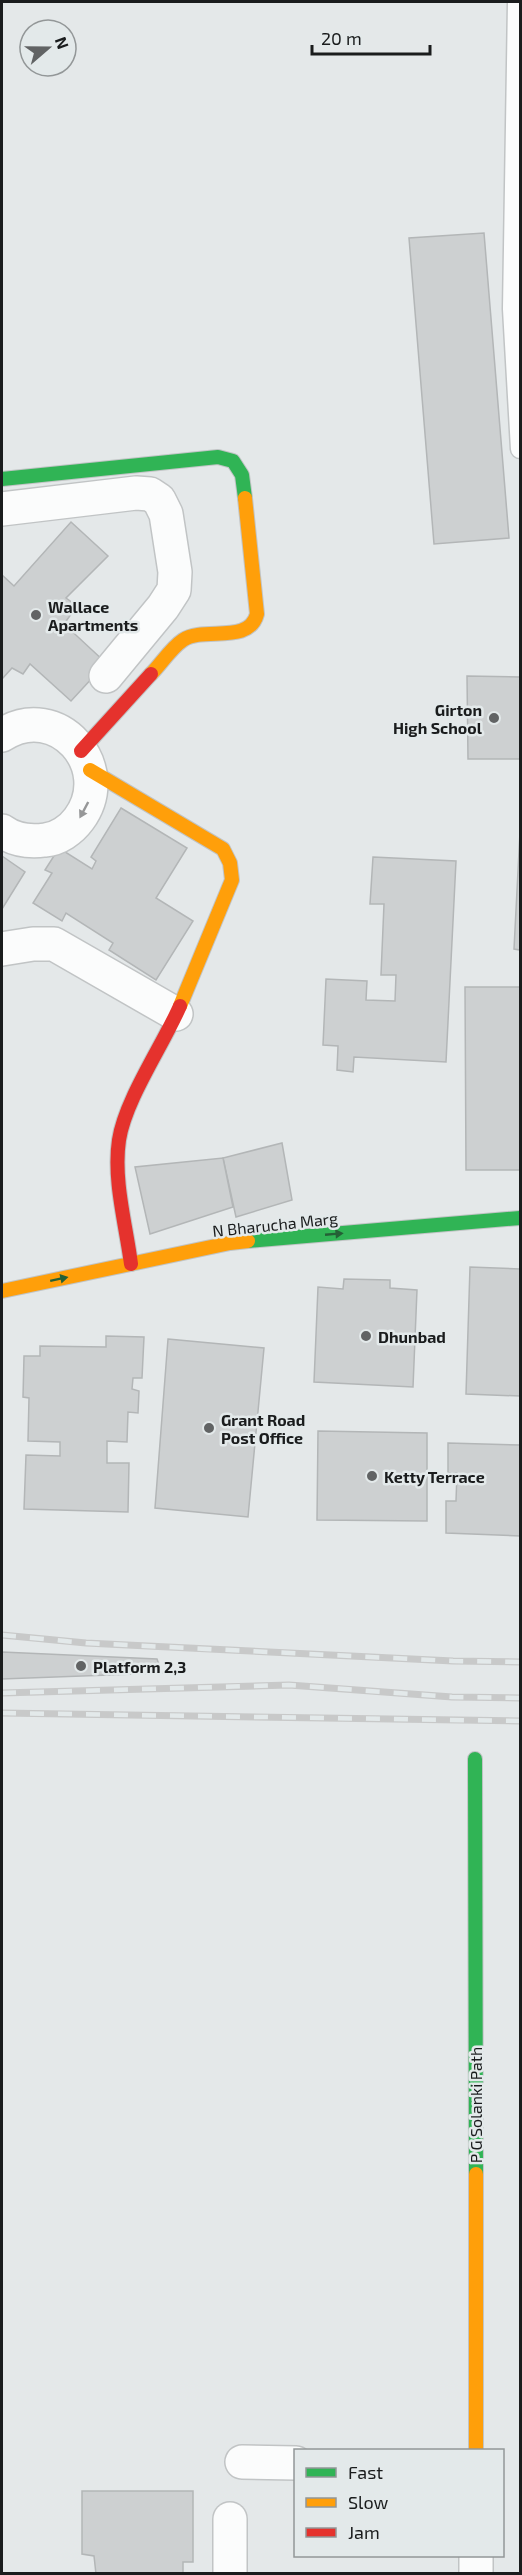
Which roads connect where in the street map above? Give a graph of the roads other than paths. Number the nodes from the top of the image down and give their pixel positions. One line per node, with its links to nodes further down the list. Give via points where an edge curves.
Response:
1 (517, 2): 2 (lane, via 512,309)
2 (520, 449)
3 (2, 479): 7 (street, via 218,457 233,461 242,476 256,621 245,630 183,640)
4 (2, 509): 5 (street, via 136,493 150,494 159,500 166,514 174,590)
5 (106, 676)
6 (2, 735): 7 (street, via 33,725 54,728 74,741)
7 (85, 760): 8 (street, one-way to 8, via 92,784 87,808 73,827 52,839 29,842); 10 (street, via 223,849 230,859 232,880)
8 (2, 831)
9 (2, 949): 10 (street, via 54,944)
10 (176, 1014): 12 (street, via 127,1113 119,1140 119,1178)
11 (520, 1218): 12 (street, N Bharucha Marg, one-way to 11, via 230,1243)
12 (131, 1264): 13 (street, N Bharucha Marg, one-way to 12)
13 (2, 1291)
14 (475, 1759): 15 (street, P G Solanki Path)
15 (476, 2449)
16 (242, 2462): 17 (street)
17 (294, 2463)
18 (230, 2519): 20 (street)
19 (476, 2557): 21 (street)
20 (230, 2574)
21 (476, 2574)

